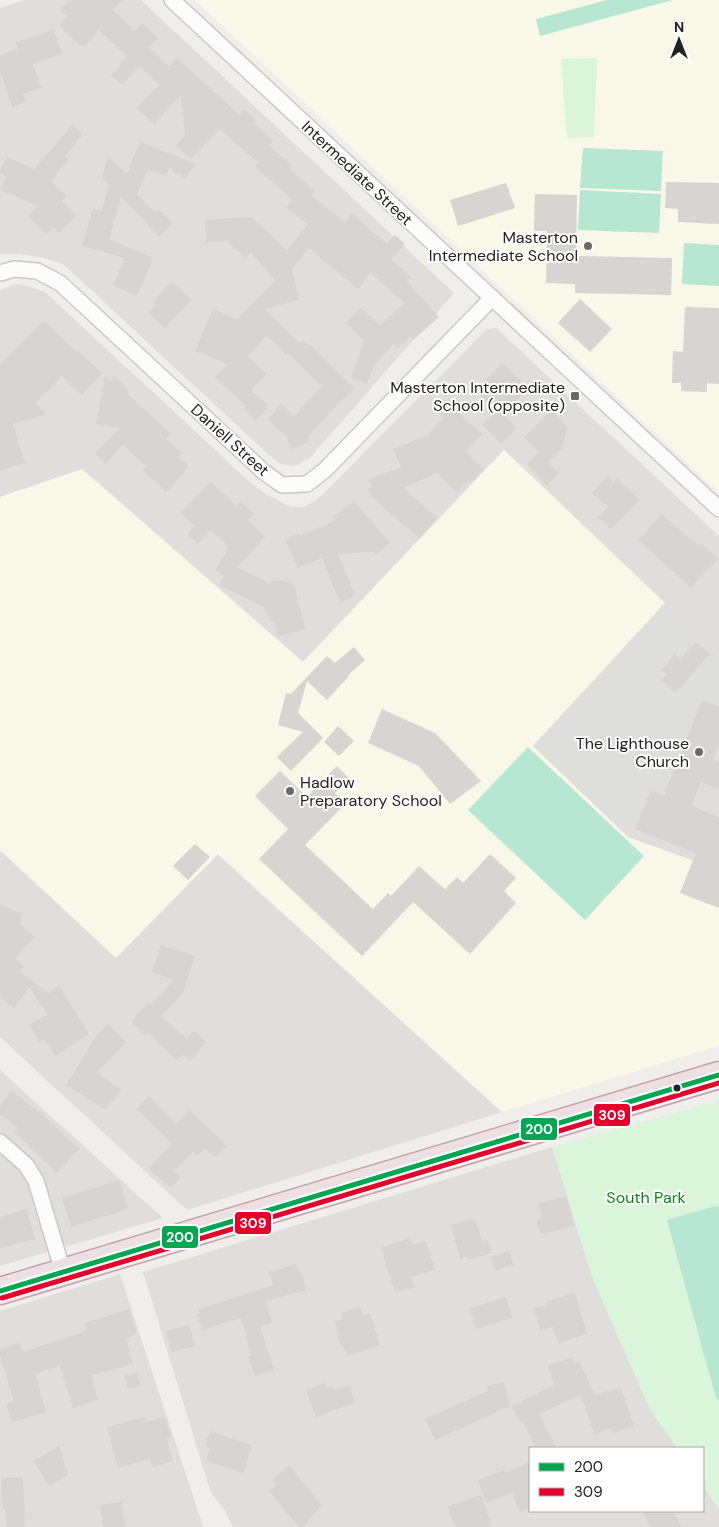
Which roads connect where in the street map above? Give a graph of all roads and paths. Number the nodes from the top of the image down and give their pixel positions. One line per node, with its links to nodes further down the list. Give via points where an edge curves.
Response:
1 (172, 0): 3 (street, Intermediate Street)
2 (0, 273): 3 (street, Daniell Street, via 14,269 37,271 60,283 282,485 307,484 325,470)
3 (492, 298): 4 (street, Intermediate Street)
4 (719, 509)
5 (719, 1075): 7 (highway)
6 (0, 1142): 7 (street, via 26,1165 36,1181)
7 (63, 1272): 8 (highway)
8 (0, 1291)

